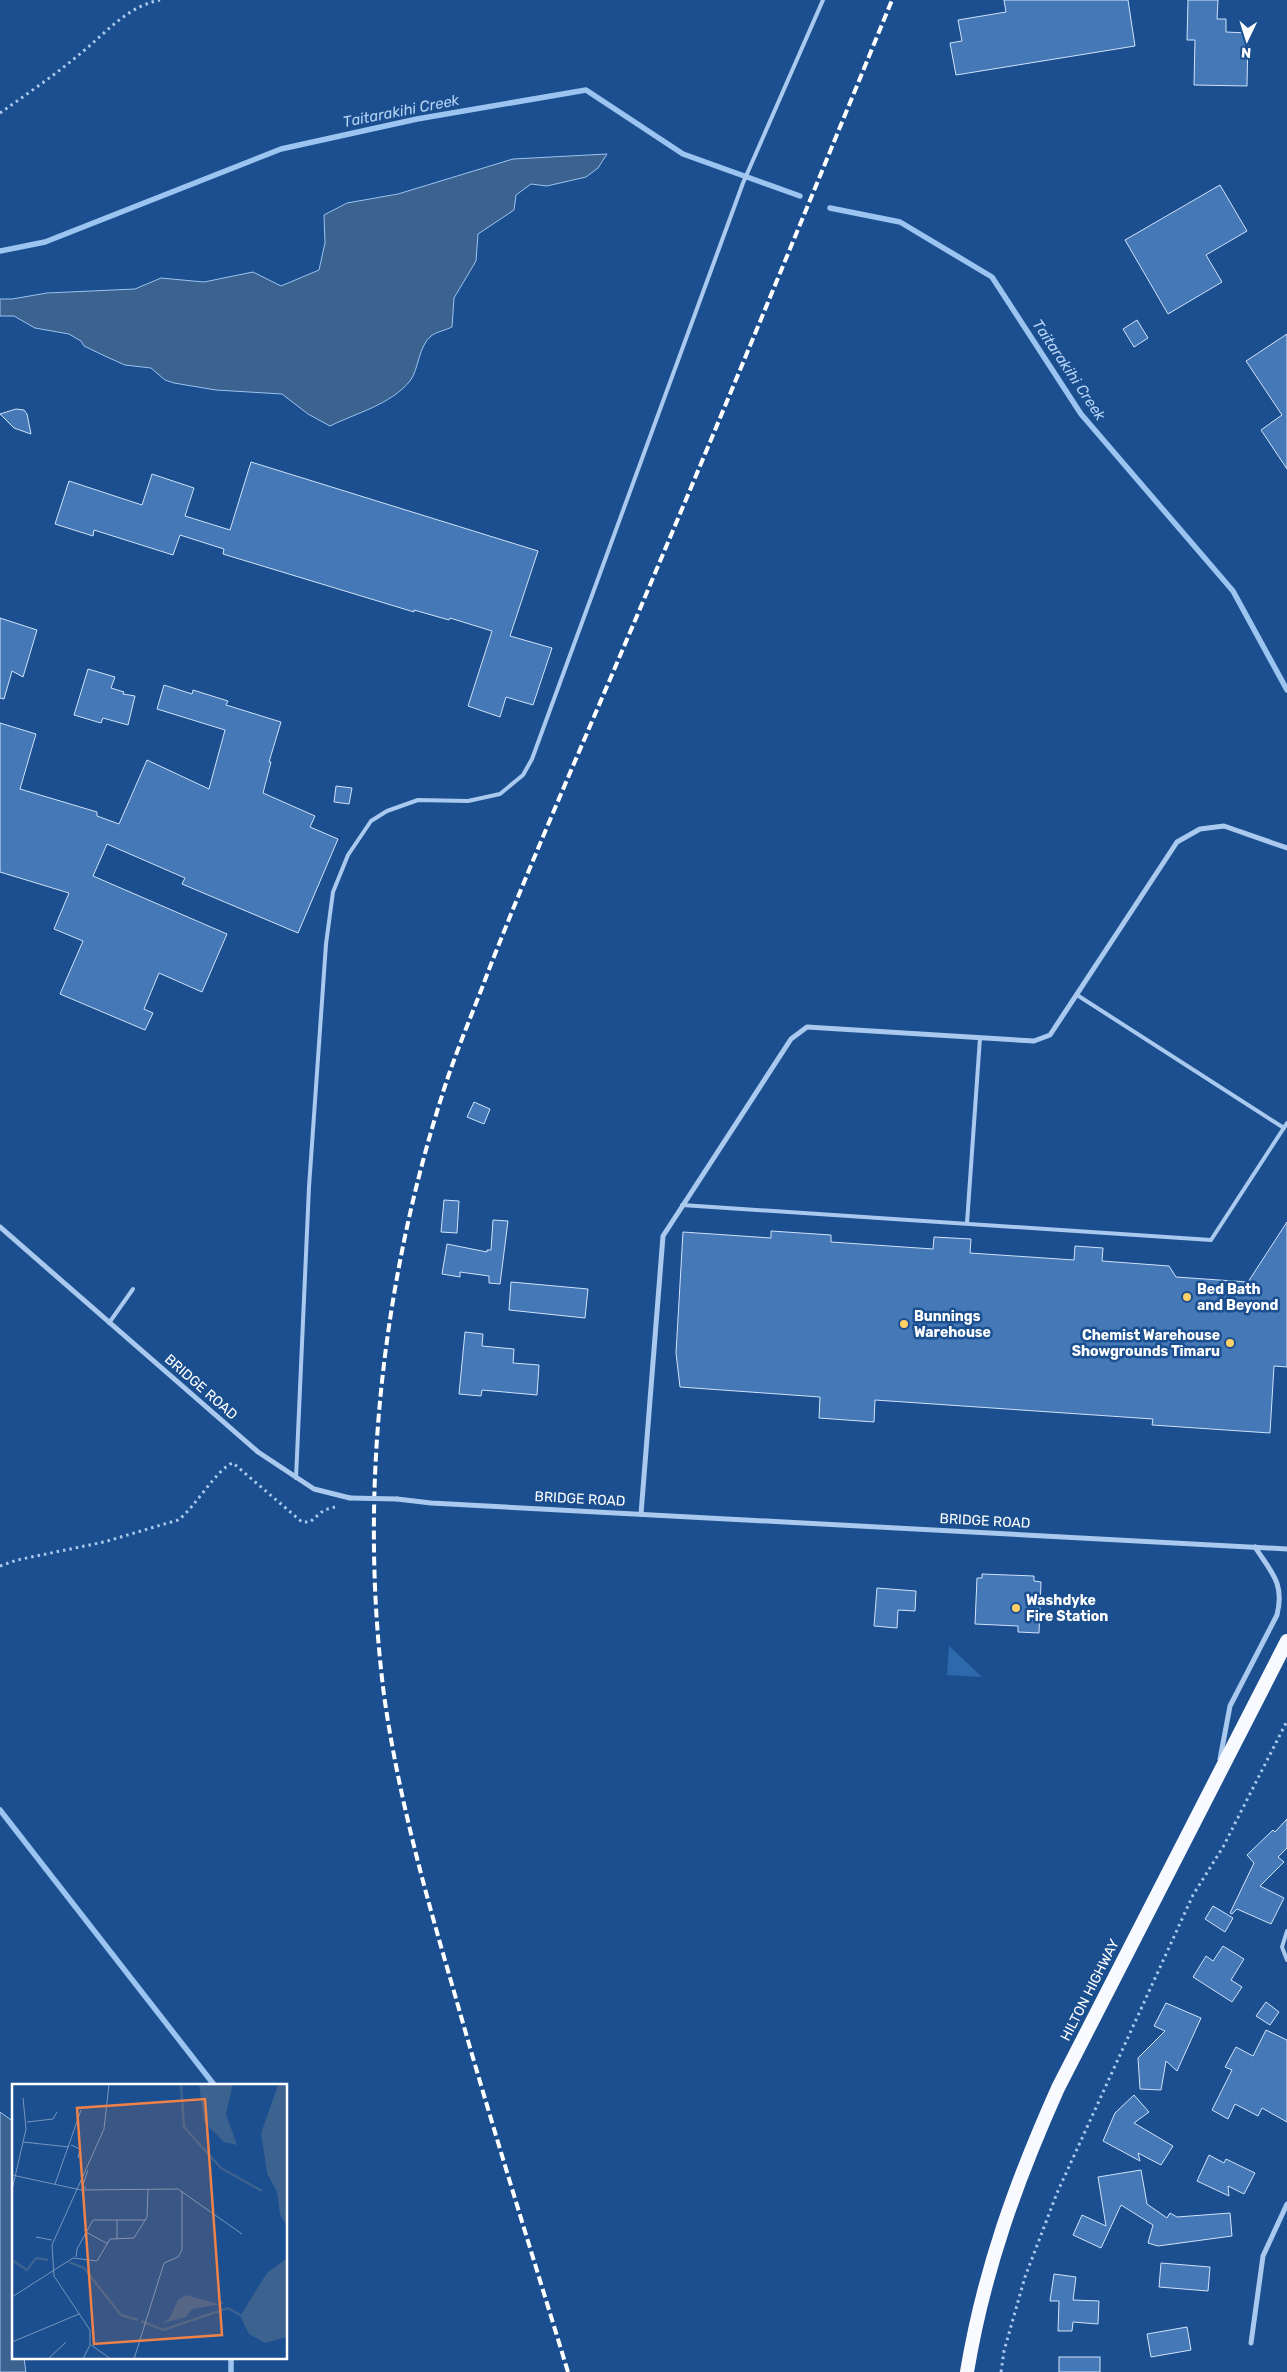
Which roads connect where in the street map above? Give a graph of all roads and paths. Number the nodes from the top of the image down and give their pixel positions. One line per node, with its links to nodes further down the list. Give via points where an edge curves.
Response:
1 (160, 0): 3 (path, via 135,9 109,26 82,52)
2 (823, 0): 14 (lane, via 743,183 532,759 523,775 500,794 468,801 418,800 379,816 371,821 338,876 326,944 309,1187)
3 (0, 113)
4 (1287, 848): 5 (street, via 1224,826 1200,829 1177,842)
5 (1077, 995): 6 (street, via 1050,1035 1034,1041); 8 (lane)
6 (980, 1038): 9 (street, via 807,1027 791,1039); 10 (lane)
7 (1287, 1124): 8 (lane)
8 (1284, 1128): 10 (lane, via 1211,1240)
9 (682, 1205): 10 (lane); 16 (street, via 662,1236)
10 (967, 1224)
11 (0, 1227): 13 (street, BRIDGE ROAD)
12 (133, 1289): 13 (lane)
13 (109, 1323): 14 (street, BRIDGE ROAD, via 258,1452)
14 (296, 1478): 16 (street, BRIDGE ROAD, bridge, via 314,1488 350,1498)
15 (324, 1510): 19 (path, via 310,1522 302,1522 233,1463 223,1469 188,1514 178,1520 104,1542)
16 (641, 1514): 17 (street, BRIDGE ROAD)
17 (1255, 1547): 18 (street, BRIDGE ROAD); 22 (street, via 1280,1588 1281,1599 1277,1615 1230,1706)
18 (1287, 1549)
19 (0, 1566)
20 (1287, 1641): 22 (highway, HILTON HIGHWAY)
21 (1287, 1721): 28 (path, via 1223,1848 1193,1895 1057,2193 1025,2278)
22 (1218, 1774): 27 (highway, HILTON HIGHWAY, via 1036,2137 998,2236)
23 (1287, 1931): 24 (lane, via 1282,1947)
24 (1287, 1960)
25 (1287, 2204): 26 (street, via 1263,2256)
26 (1251, 2343)
27 (967, 2372)
28 (1000, 2372)

